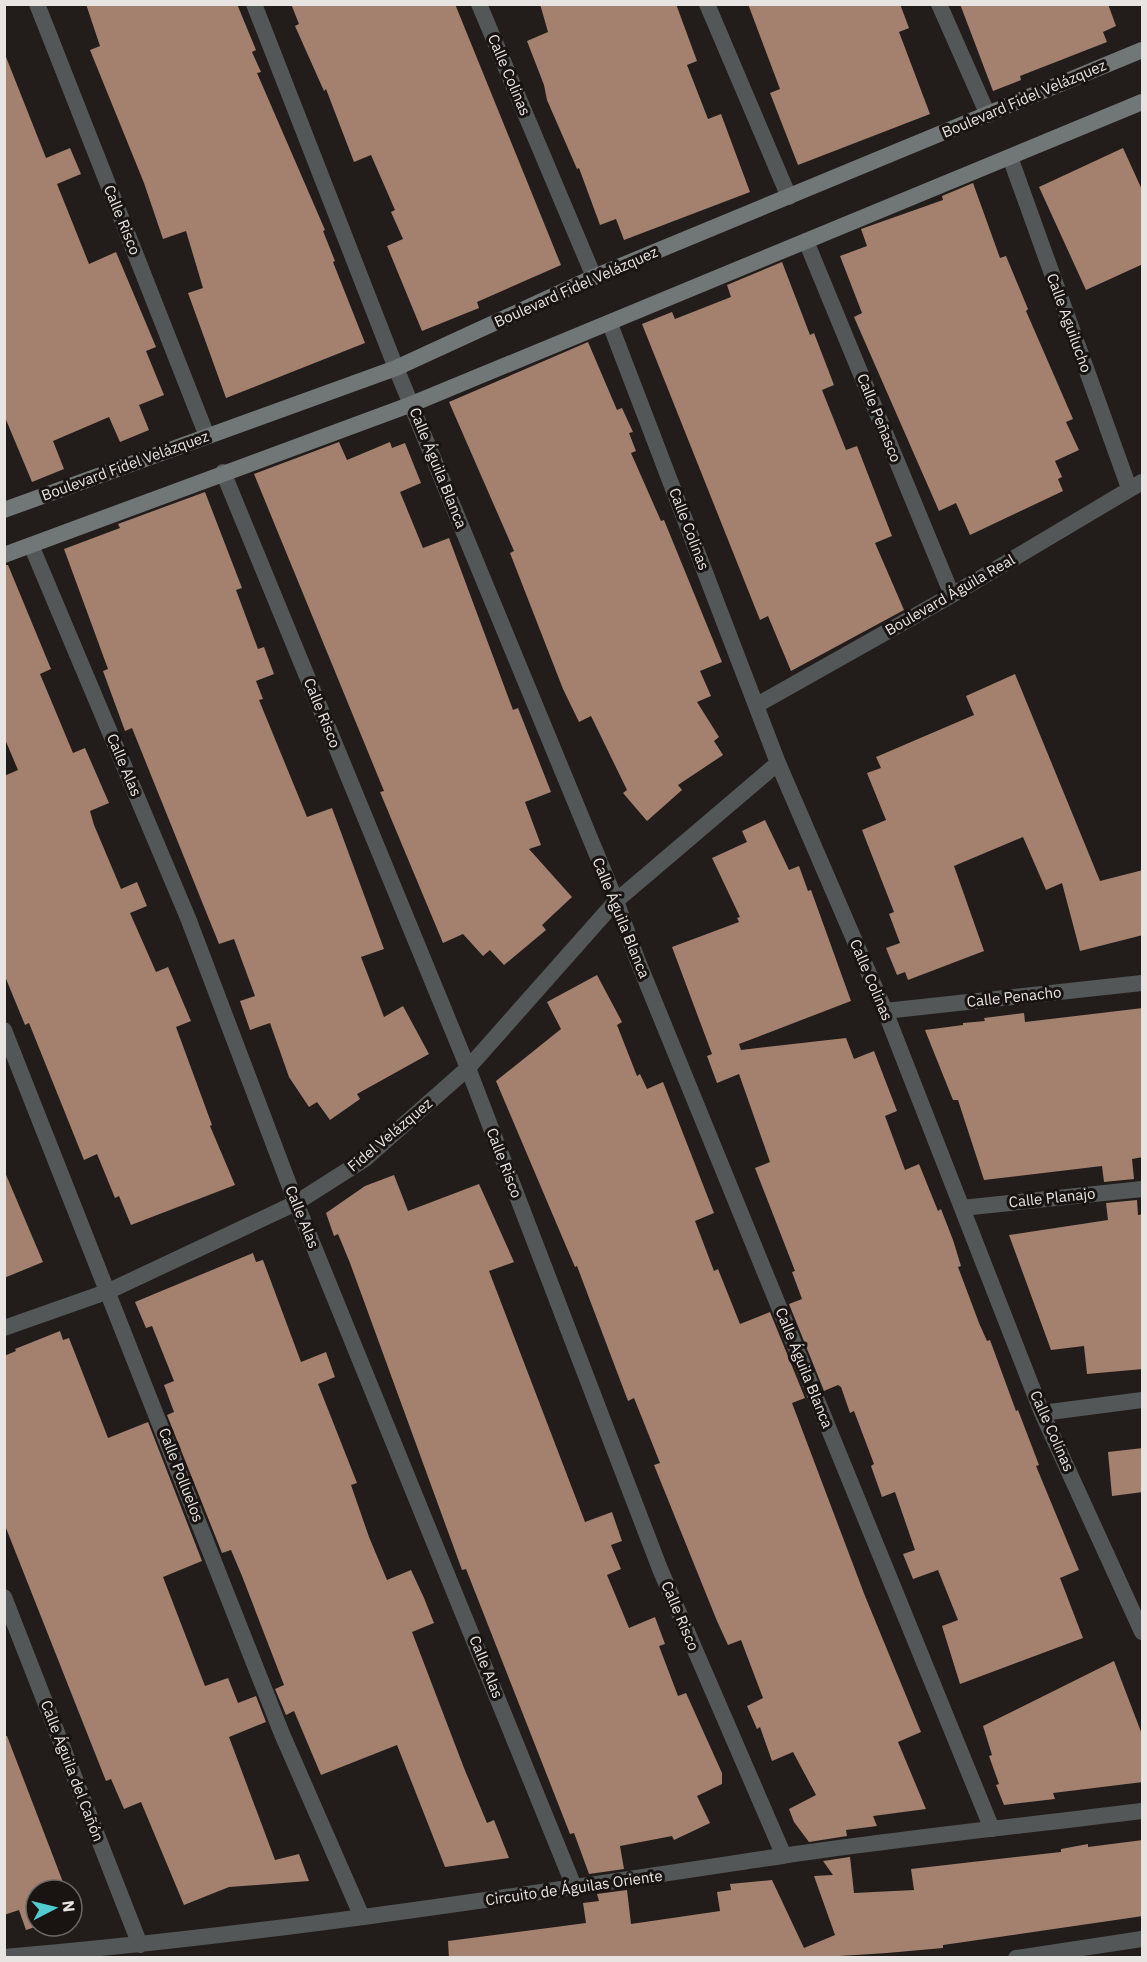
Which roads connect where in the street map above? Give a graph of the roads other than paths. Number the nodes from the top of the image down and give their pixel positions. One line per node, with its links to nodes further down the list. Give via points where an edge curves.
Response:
1 (37, 4): 16 (street, Calle Risco)
2 (254, 4): 14 (street, Calle Águila Blanca)
3 (479, 4): 12 (street, Calle Colinas)
4 (707, 4): 10 (street)
5 (939, 4): 8 (street)
6 (1143, 50): 8 (main road, Boulevard Fidel Velázquez)
7 (1143, 102): 9 (main road)
8 (988, 114): 10 (main road, Boulevard Fidel Velázquez)
9 (1010, 158): 11 (main road); 18 (street, Calle Aguilucho)
10 (789, 197): 12 (main road, Boulevard Fidel Velázquez)
11 (806, 241): 13 (main road); 22 (street, Calle Peñasco)
12 (594, 277): 14 (main road, Boulevard Fidel Velázquez)
13 (610, 324): 15 (main road); 23 (street, Calle Colinas)
14 (396, 368): 15 (street, Calle Águila Blanca); 16 (main road, Boulevard Fidel Velázquez)
15 (412, 404): 17 (main road); 25 (street, Calle Águila Blanca)
16 (207, 436): 19 (main road, Boulevard Fidel Velázquez)
17 (222, 472): 20 (main road); 29 (street, Calle Risco)
18 (1136, 485): 22 (street, Boulevard Águila Real)
19 (5, 508)
20 (31, 545): 21 (main road); 31 (street, Calle Alas, via 188,918)
21 (4, 555)
22 (952, 595): 23 (street, Boulevard Águila Real)
23 (757, 705): 24 (street, Calle Colinas)
24 (778, 763): 25 (street); 27 (street, Calle Colinas)
25 (616, 901): 29 (street, Fidel Velázquez); 41 (street, Calle Águila Blanca)
26 (1143, 983): 27 (street, Calle Penacho)
27 (885, 1011): 32 (street, Calle Colinas)
28 (4, 1030): 33 (street, Calle Polluelos)
29 (468, 1068): 31 (street, Fidel Velázquez, via 365,1159); 42 (street, Calle Risco, via 660,1569)
30 (1143, 1189): 32 (street, Calle Planajo)
31 (296, 1203): 33 (street, Fidel Velázquez); 43 (street, Calle Alas)
32 (962, 1208): 36 (street, Calle Colinas)
33 (109, 1291): 34 (street, Fidel Velázquez); 44 (street, Calle Polluelos, via 282,1734)
34 (4, 1328)
35 (1143, 1400): 36 (street)
36 (1042, 1413): 38 (street, Calle Colinas)
37 (4, 1597): 46 (street, Calle Águila del Cañón)
38 (1138, 1610): 39 (street, Calle Colinas)
39 (1143, 1632)
40 (1143, 1811): 41 (street, Circuito de Águilas Oriente)
41 (992, 1829): 42 (street, Circuito de Águilas Oriente)
42 (784, 1856): 43 (street, Circuito de Águilas Oriente)
43 (575, 1889): 44 (street, Circuito de Águilas Oriente)
44 (363, 1917): 46 (street, Circuito de Águilas Oriente)
45 (1143, 1939): 48 (street)
46 (140, 1945): 47 (street, Circuito de Águilas Oriente)
47 (4, 1957)
48 (1016, 1958)

